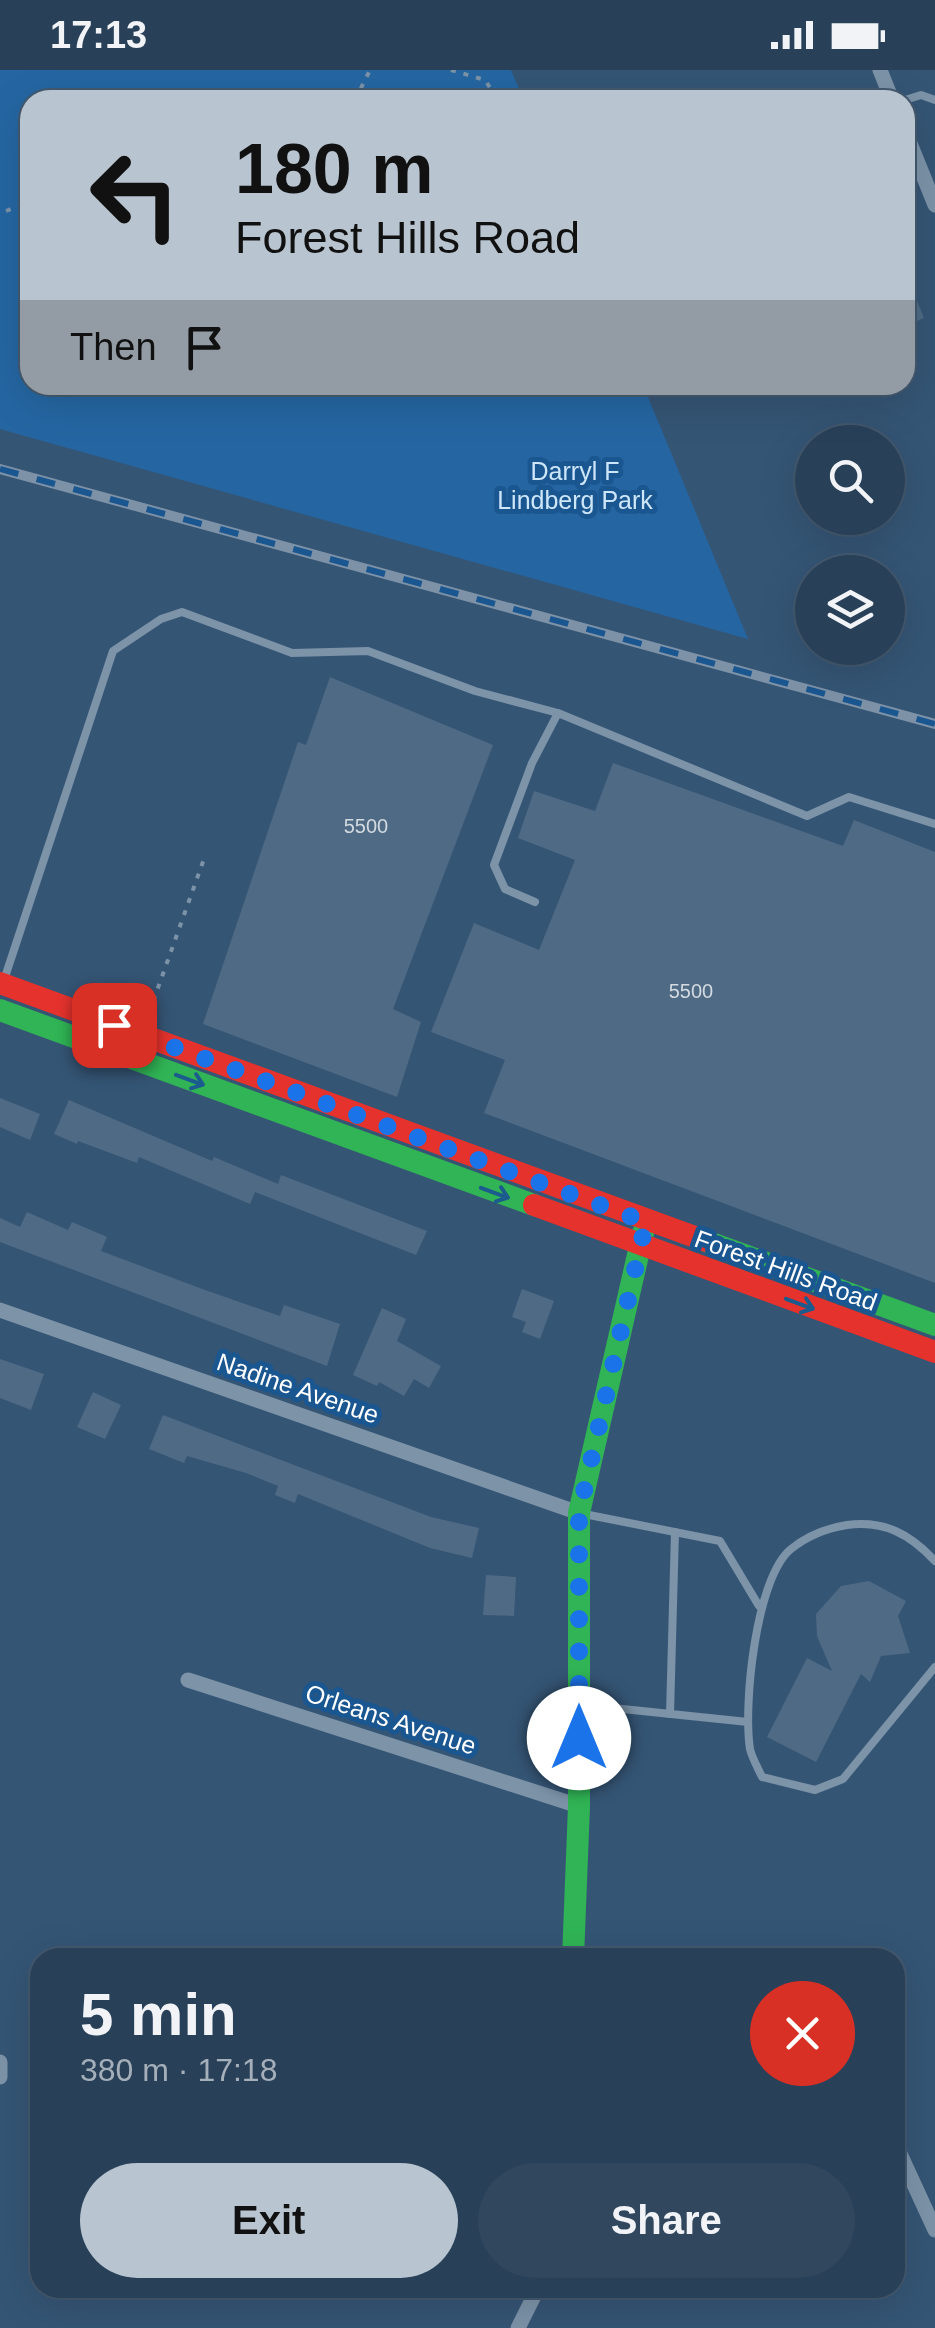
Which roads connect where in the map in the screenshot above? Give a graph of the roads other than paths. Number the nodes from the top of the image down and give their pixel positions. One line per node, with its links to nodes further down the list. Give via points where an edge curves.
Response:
1 (915, 156): 2 (street)
2 (935, 205)
3 (558, 713): 4 (lane, via 807,816 850,798); 5 (lane, via 494,864 505,889); 6 (lane, via 368,651 292,653 182,612 161,619 113,651)
4 (935, 824)
5 (535, 902)
6 (1, 987): 8 (street, Forest Hills Road)
7 (0, 1010): 9 (street, Forest Hills Road, one-way to 9)
8 (646, 1222): 9 (street); 11 (street, Forest Hills Road)
9 (640, 1247): 12 (street, Forest Hills Road, one-way to 12); 13 (street)
10 (0, 1310): 13 (street, Nadine Avenue)
11 (935, 1324)
12 (935, 1352)
13 (579, 1513): 14 (lane); 19 (street)
14 (674, 1532): 16 (lane, via 720,1541); 20 (lane)
15 (935, 1562): 16 (lane, via 902,1532 869,1522 828,1528 788,1550)
16 (759, 1606): 21 (lane)
17 (935, 1667): 21 (lane, via 843,1779 816,1790 762,1777 750,1752)
18 (188, 1680): 22 (street, Orleans Avenue)
19 (579, 1704): 20 (lane); 22 (street)
20 (670, 1714): 21 (lane)
21 (748, 1722)
22 (579, 1806): 23 (street)
23 (573, 1948)
24 (0, 2062): 25 (street)
25 (0, 2076)
26 (905, 2165): 27 (street)
27 (935, 2230)
28 (533, 2298): 29 (street)
29 (518, 2328)

